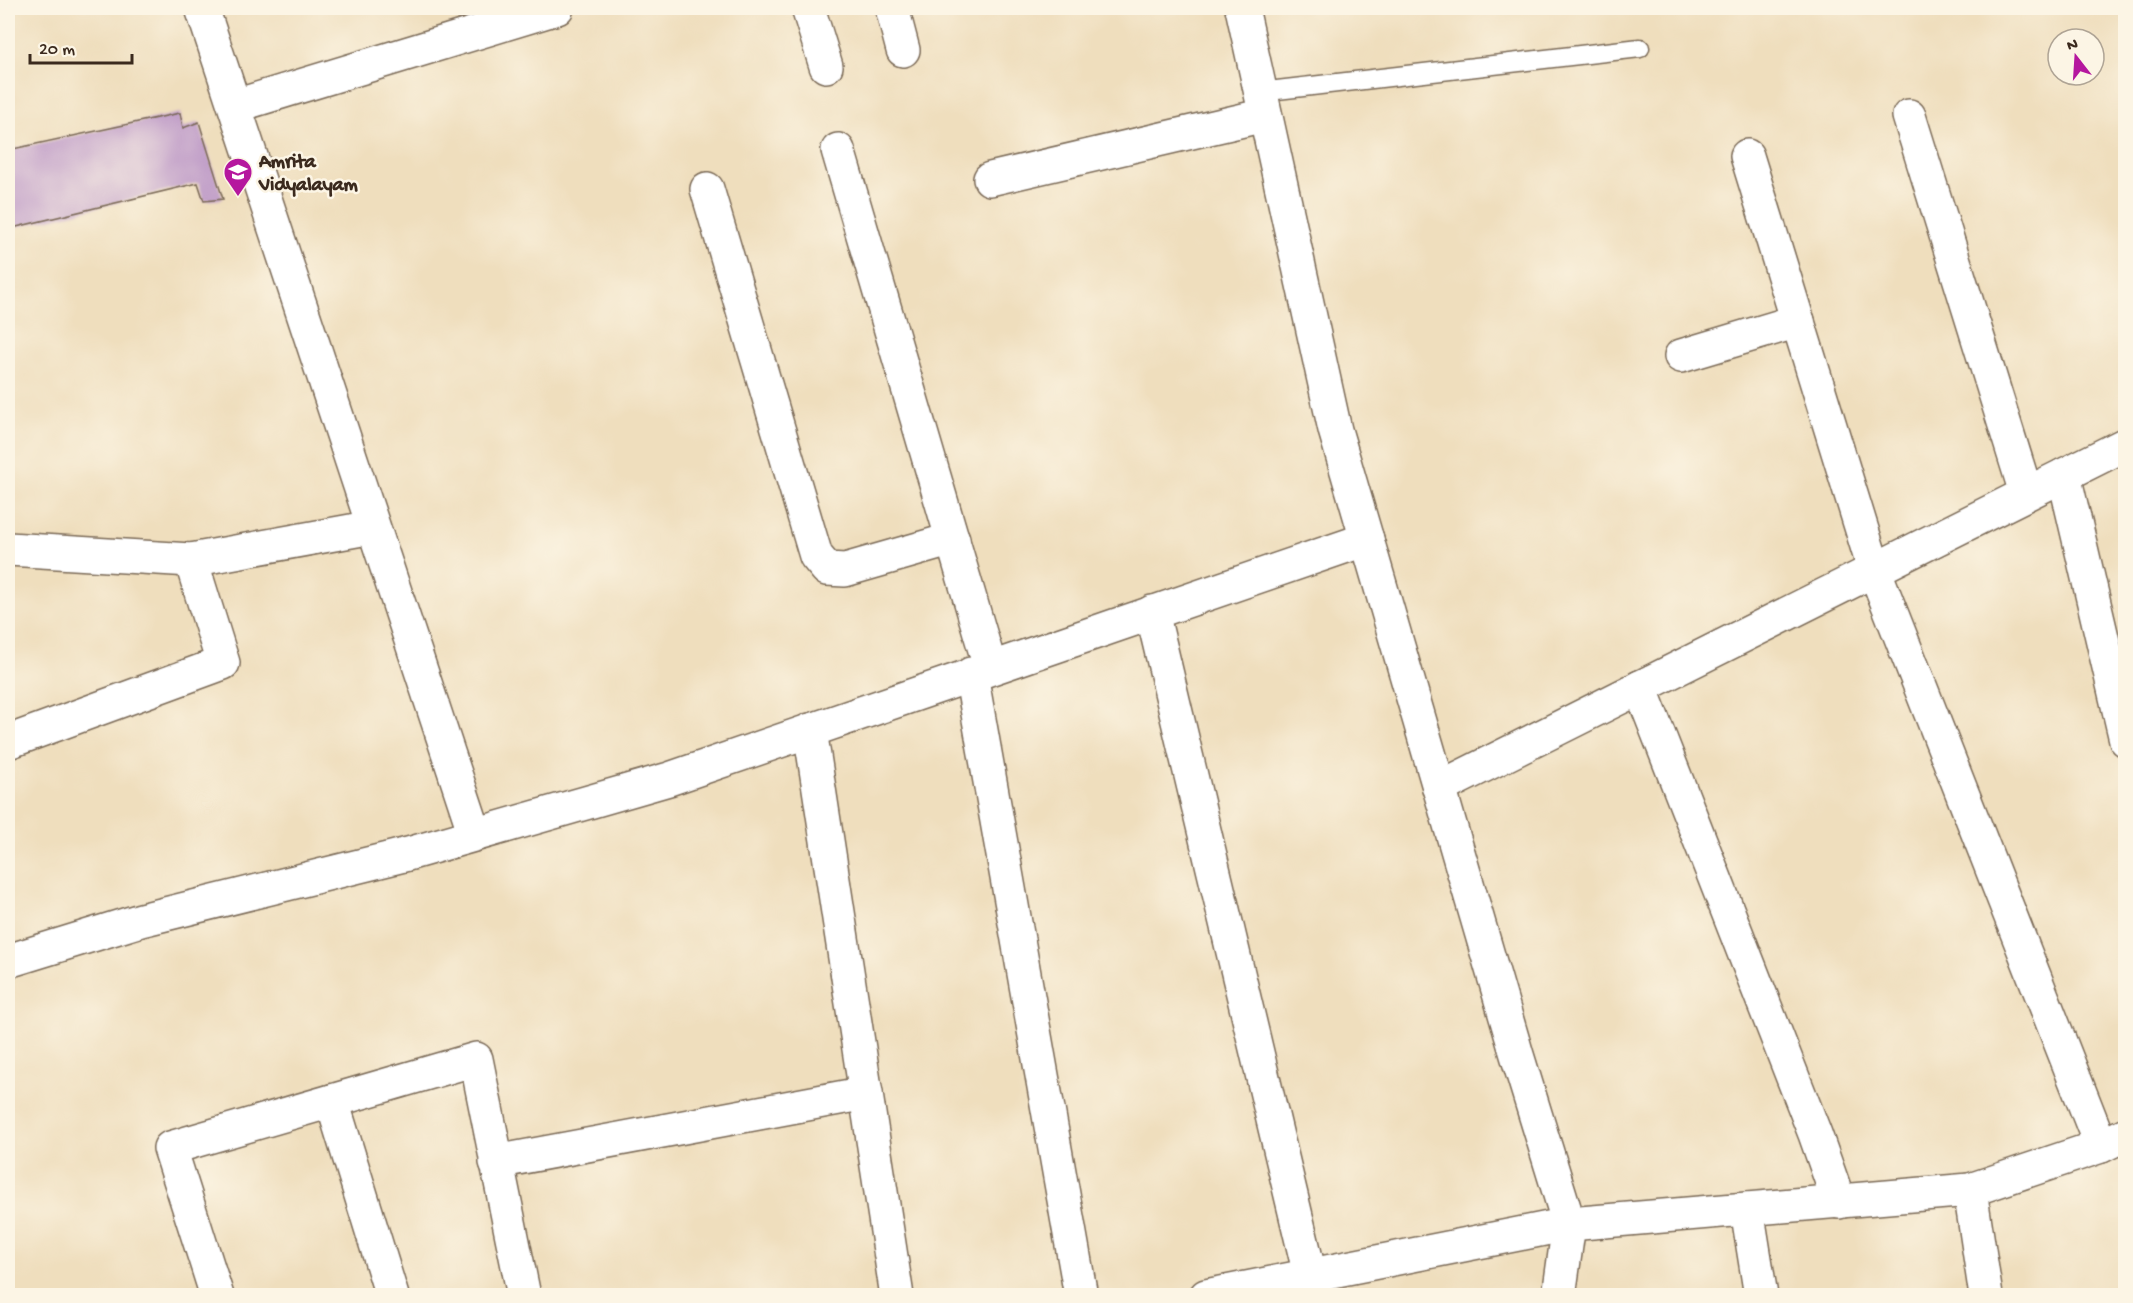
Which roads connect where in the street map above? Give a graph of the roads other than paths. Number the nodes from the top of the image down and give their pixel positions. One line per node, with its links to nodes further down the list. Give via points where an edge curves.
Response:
1 (202, 8): 10 (street)
2 (557, 8): 10 (street)
3 (808, 8): 8 (street)
4 (892, 8): 7 (street)
5 (1242, 8): 9 (street)
6 (1640, 48): 9 (lane)
7 (903, 50)
8 (826, 66)
9 (1263, 103): 14 (street); 23 (street, via 1335,430)
10 (235, 106): 21 (street)
11 (1909, 116): 20 (street)
12 (838, 150): 22 (street)
13 (1748, 156): 16 (street)
14 (990, 179)
15 (707, 189): 22 (street, via 816,556 827,569 845,570)
16 (1798, 321): 17 (street); 26 (street)
17 (1681, 356)
18 (2126, 444): 19 (street)
19 (2064, 475): 20 (street); 31 (street)
20 (2026, 494): 26 (street)
21 (373, 527): 25 (street); 34 (street)
22 (953, 539): 28 (street)
23 (1367, 539): 27 (street); 33 (street)
24 (8, 549): 25 (street)
25 (191, 560): 32 (street, via 223,663)
26 (1875, 569): 29 (street); 38 (street)
27 (1152, 612): 28 (street); 44 (street)
28 (981, 670): 30 (street); 49 (street)
29 (1640, 687): 33 (street); 41 (street)
30 (810, 730): 34 (street, via 669,779); 36 (street)
31 (2126, 740)
32 (8, 742)
33 (1439, 788): 43 (street)
34 (475, 834): 35 (street, via 141,920)
35 (8, 961)
36 (866, 1093): 39 (street); 48 (street)
37 (332, 1101): 39 (street, via 476,1059); 45 (street, via 170,1148); 46 (street)
38 (2113, 1140): 40 (street)
39 (496, 1162): 47 (street)
40 (1970, 1191): 41 (street); 53 (street)
41 (1839, 1202): 42 (street)
42 (1747, 1209): 43 (street); 52 (street)
43 (1569, 1224): 44 (street); 51 (street)
44 (1310, 1275): 50 (street)
45 (217, 1296)
46 (392, 1296)
47 (524, 1296)
48 (897, 1296)
49 (1081, 1296)
50 (1206, 1296)
51 (1559, 1296)
52 (1761, 1296)
53 (1986, 1296)

